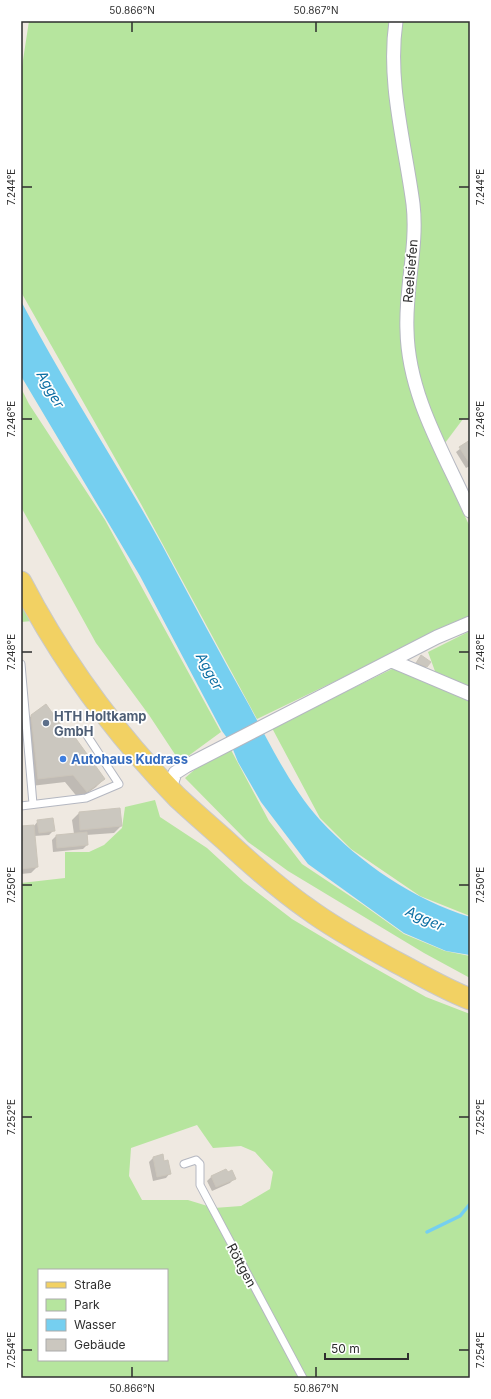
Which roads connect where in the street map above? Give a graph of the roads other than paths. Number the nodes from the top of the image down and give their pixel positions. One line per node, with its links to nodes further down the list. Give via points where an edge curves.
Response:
1 (396, 21): 2 (street, Reelsiefen, via 395,95 414,231 407,296 406,330 409,360 430,424)
2 (470, 511)
3 (21, 582): 9 (main road, via 58,648 105,714)
4 (470, 623): 5 (street)
5 (392, 660): 7 (street); 9 (street, via 196,760 175,773)
6 (21, 664): 11 (lane)
7 (470, 694)
8 (86, 734): 11 (lane, via 119,784 86,798)
9 (170, 788): 12 (main road, via 260,872 308,910 368,947)
10 (21, 803): 11 (lane)
11 (33, 804)
12 (470, 999)
13 (184, 1164): 14 (lane, Röttgen, via 196,1160 200,1164 200,1185)
14 (302, 1378)

